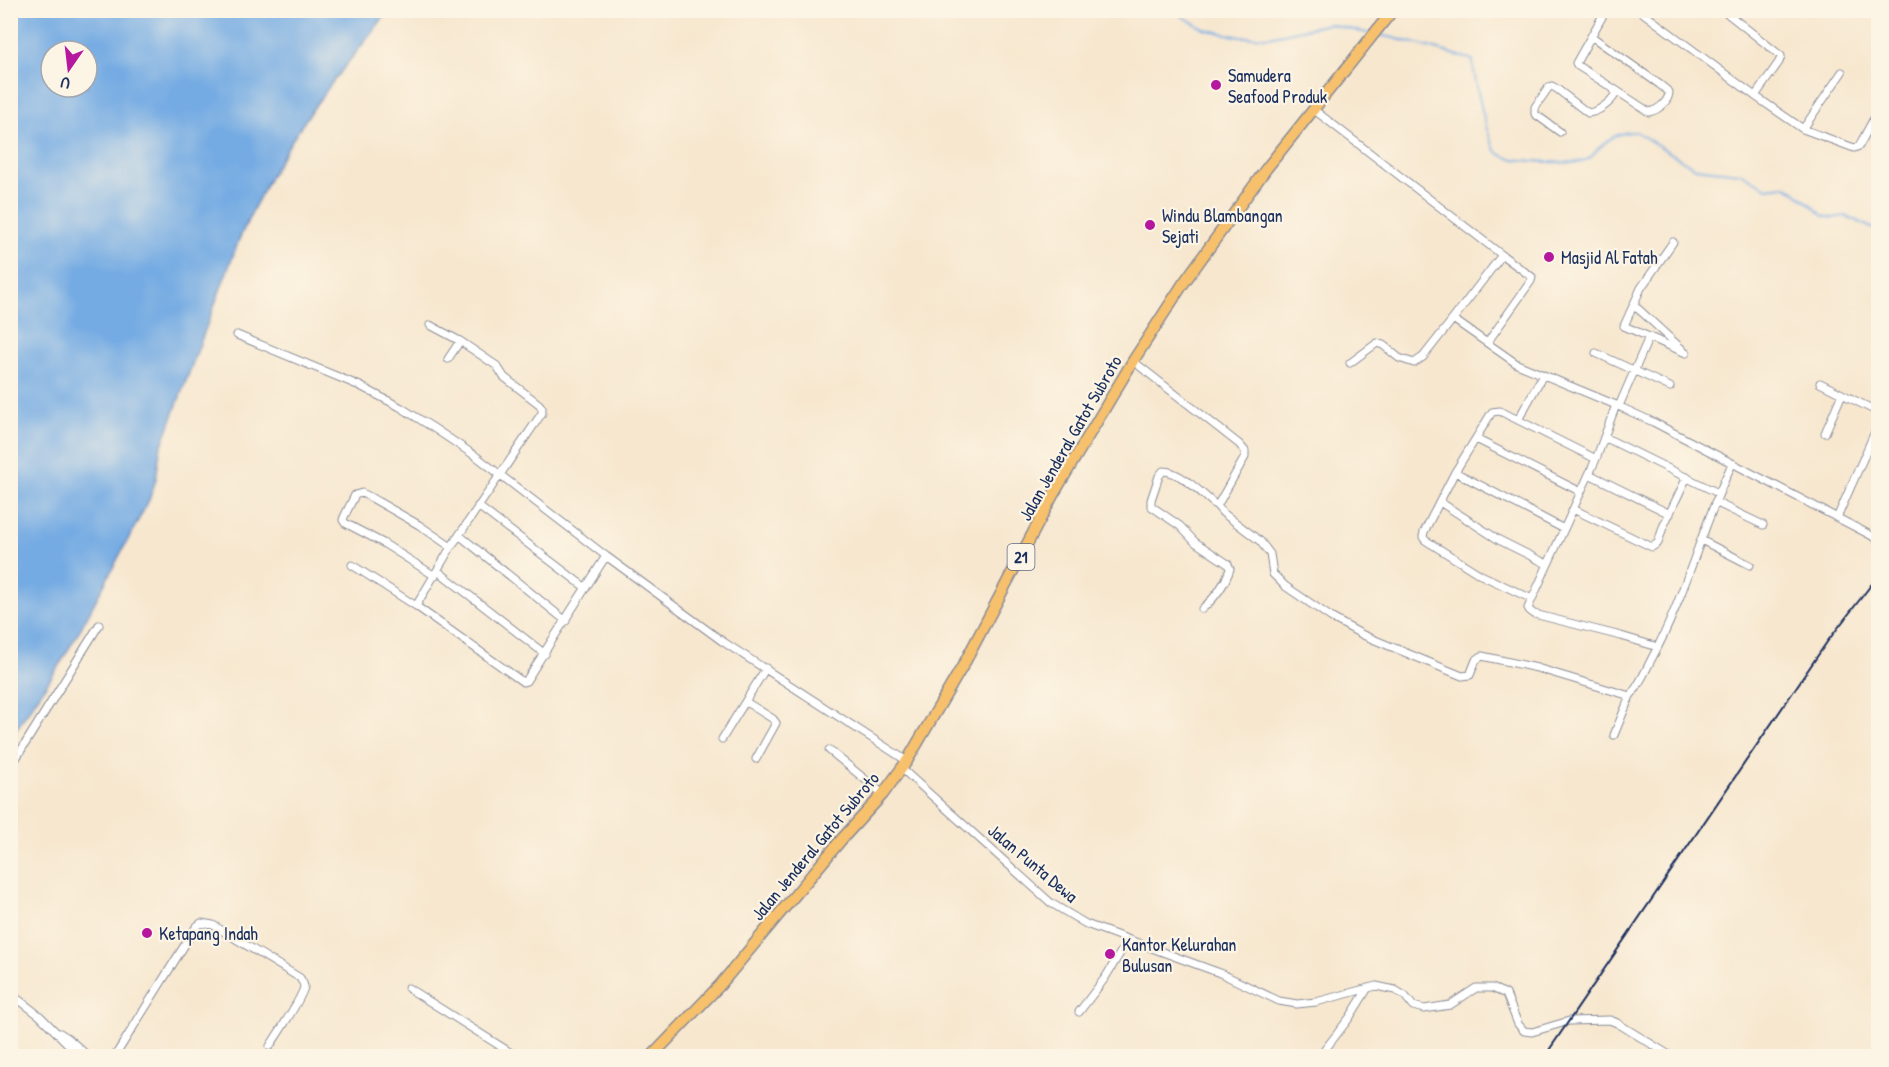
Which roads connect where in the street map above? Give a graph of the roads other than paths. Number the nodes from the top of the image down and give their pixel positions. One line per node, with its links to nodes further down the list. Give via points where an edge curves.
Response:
1 (1393, 10): 9 (highway, Jalan Jenderal Gatot Subroto / 21)
2 (1606, 10): 5 (street)
3 (1639, 10): 8 (street)
4 (1723, 10): 8 (street, via 1780,56)
5 (1591, 36): 7 (street, via 1576,63); 7 (street, via 1669,95 1656,111 1650,112)
6 (1842, 72): 11 (street)
7 (1614, 90): 12 (street, via 1610,102 1588,113 1549,87 1535,107 1535,114)
8 (1755, 96): 11 (street)
9 (1313, 109): 14 (street); 24 (highway, Jalan Jenderal Gatot Subroto / 21, via 1219,232)
10 (1878, 111): 11 (street, via 1859,146 1854,148)
11 (1803, 129)
12 (1560, 132)
13 (1673, 242): 15 (street)
14 (1502, 255): 16 (street); 21 (street, via 1532,277)
15 (1634, 305): 19 (street, via 1624,326); 19 (street, via 1686,353)
16 (1453, 319): 21 (street); 25 (street, via 1423,357 1413,363 1377,343)
17 (430, 325): 20 (street)
18 (237, 335): 42 (street, Jalan Punta Dewa, via 380,396)
19 (1649, 337): 26 (street)
20 (460, 341): 23 (street); 42 (street, via 497,366 504,377 542,408)
21 (1487, 343): 27 (street, via 1517,364)
22 (1596, 353): 26 (street)
23 (448, 358)
24 (1133, 362): 49 (street, via 1245,451); 79 (highway, Jalan Jenderal Gatot Subroto / 21, via 1053,495 965,662)
25 (1350, 363)
26 (1634, 370): 29 (street); 31 (street)
27 (1542, 375): 31 (street); 33 (street)
28 (1820, 383): 30 (street)
29 (1670, 387)
30 (1842, 394): 32 (street); 35 (street)
31 (1617, 406): 36 (street); 39 (street)
32 (1878, 412)
33 (1518, 420): 37 (street, via 1500,411 1492,412); 38 (street)
34 (1878, 425): 52 (street)
35 (1825, 433)
36 (1604, 438): 38 (street); 43 (street)
37 (1476, 439): 40 (street); 44 (street)
38 (1596, 459): 41 (street)
39 (1732, 464): 45 (street); 52 (street)
40 (1455, 472): 46 (street); 54 (street)
41 (1589, 474): 44 (street); 51 (street)
42 (499, 475): 48 (street); 59 (street, Jalan Punta Dewa)
43 (1687, 477): 45 (street); 51 (street)
44 (1581, 492): 50 (street)
45 (1718, 493): 47 (street)
46 (1440, 502): 60 (street, via 1499,540); 65 (street, via 1424,532 1425,540 1481,575)
47 (1715, 502): 53 (street); 57 (street)
48 (478, 506): 55 (street); 64 (street)
49 (1217, 506): 67 (street, via 1170,471 1163,471 1151,500 1155,510 1228,564 1228,576); 73 (street, via 1260,542 1270,554 1273,574 1286,586 1363,635 1462,676 1470,675 1476,660 1482,657 1537,668)
50 (1573, 509): 51 (street, via 1652,547 1658,543); 54 (street)
51 (1670, 514)
52 (1837, 518): 56 (street)
53 (1763, 525)
54 (1564, 529): 60 (street)
55 (459, 535): 58 (street); 68 (street)
56 (1878, 539)
57 (1701, 540): 62 (street); 70 (street)
58 (451, 547): 63 (street); 63 (street, via 370,497 355,495 345,523)
59 (606, 556): 64 (street); 72 (street, Jalan Punta Dewa)
60 (1547, 564): 65 (street)
61 (352, 565): 66 (street)
62 (1750, 565)
63 (436, 573): 66 (street); 71 (street)
64 (586, 588): 68 (street)
65 (1532, 598): 70 (street, via 1528,608 1534,614)
66 (416, 606): 71 (street, via 520,681 526,681)
67 (1202, 609)
68 (566, 621): 71 (street)
69 (99, 626): 80 (street)
70 (1658, 647): 73 (street)
71 (545, 654)
72 (766, 668): 74 (street); 79 (street, Jalan Punta Dewa)
73 (1630, 696): 75 (street)
74 (746, 702): 76 (street); 78 (street, via 776,723)
75 (1614, 735)
76 (722, 739)
77 (829, 750): 81 (street)
78 (756, 759)
79 (904, 764): 81 (highway, Jalan Jenderal Gatot Subroto / 21); 82 (street, Jalan Punta Dewa, via 1051,903 1086,924)
80 (10, 768)
81 (883, 794): 93 (highway, Jalan Jenderal Gatot Subroto / 21, via 720,985)
82 (1128, 940): 84 (street, Jalan Punta Dewa, via 1220,973 1280,1001 1316,1002); 86 (street)
83 (408, 988): 92 (street)
84 (1368, 988): 94 (street); 95 (street, via 1395,990 1413,1006 1424,1009 1450,1005 1476,988 1492,988 1506,994 1524,1031 1569,1021 1610,1020)
85 (10, 993): 87 (street)
86 (1079, 1012)
87 (52, 1028): 89 (street); 90 (street)
88 (270, 1046): 91 (street, via 300,996 303,983 213,925 201,923)
89 (80, 1056)
90 (88, 1056)
91 (115, 1056)
92 (516, 1056)
93 (652, 1056)
94 (1320, 1056)
95 (1671, 1056)

